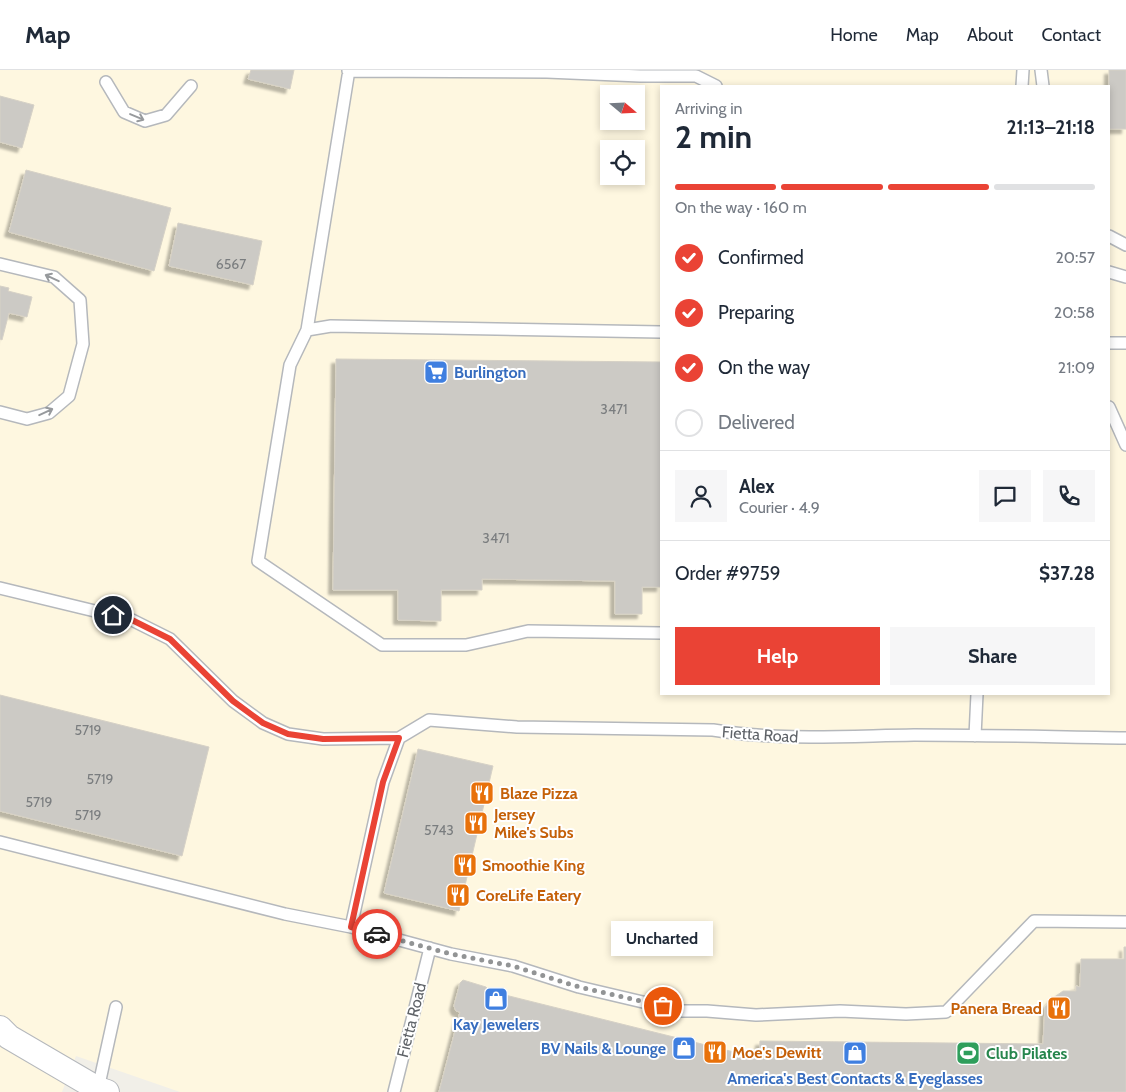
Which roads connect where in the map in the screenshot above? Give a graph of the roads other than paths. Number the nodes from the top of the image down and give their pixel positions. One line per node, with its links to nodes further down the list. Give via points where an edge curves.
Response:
1 (1023, 70): 8 (lane)
2 (1041, 70): 9 (lane)
3 (349, 71): 4 (lane); 16 (lane)
4 (612, 72): 5 (lane)
5 (670, 77): 7 (lane, via 696,76)
6 (106, 82): 10 (lane, one-way to 10, via 124,112 145,121 166,115)
7 (714, 85)
8 (1022, 85)
9 (1043, 85)
10 (191, 86)
11 (1110, 237): 12 (lane)
12 (1126, 245)
13 (0, 264): 21 (lane, one-way to 13, via 27,419 49,413 69,396 83,344 80,300 54,277)
14 (1110, 272): 15 (lane)
15 (1126, 277)
16 (308, 330): 17 (lane, via 331,326); 24 (lane, via 290,365 258,562 382,645 466,645 528,631)
17 (660, 332)
18 (1110, 343): 19 (lane)
19 (1126, 343)
20 (1110, 409): 22 (lane)
21 (0, 412)
22 (1126, 445)
23 (0, 588): 27 (lane, via 132,620 170,639 233,701 263,723 288,734 323,739)
24 (660, 633)
25 (977, 695): 26 (lane)
26 (975, 736): 27 (lane, Fietta Road, via 787,738 713,730 517,727 429,720); 28 (lane, Fietta Road)
27 (399, 738): 31 (lane, via 383,782)
28 (1126, 738)
29 (0, 842): 31 (lane, via 285,914)
30 (1126, 922): 32 (lane, via 1034,921 946,1012 906,1014 840,1011 756,1015 681,1011 579,987 513,966)
31 (351, 927): 32 (lane)
32 (430, 948): 36 (lane, Fietta Road)
33 (116, 1007): 35 (lane)
34 (0, 1028): 35 (street, via 9,1037)
35 (103, 1091)
36 (394, 1092)

